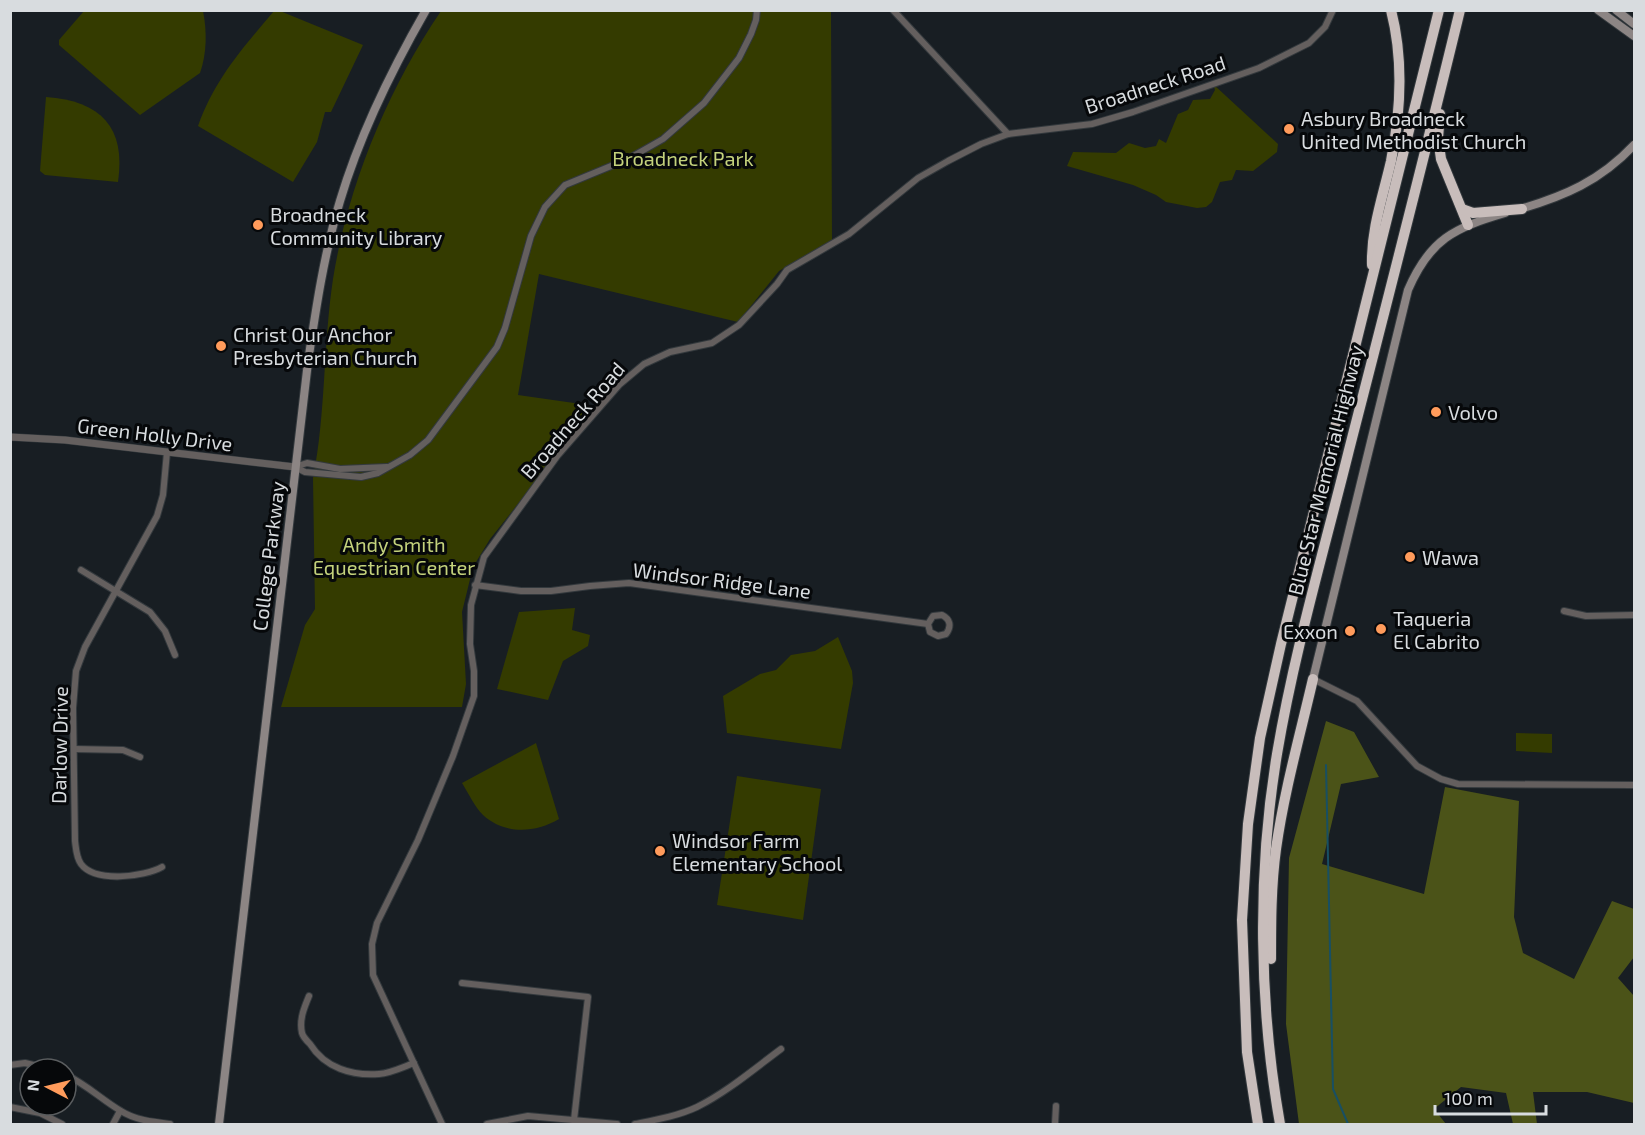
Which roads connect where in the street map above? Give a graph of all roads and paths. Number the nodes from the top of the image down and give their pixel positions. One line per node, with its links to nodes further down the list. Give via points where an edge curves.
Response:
1 (426, 10): 24 (main road, College Parkway, via 377,104 340,202 317,302)
2 (757, 10): 24 (street, via 745,48 704,103 663,139 628,159 565,185 545,207 531,236 505,328 492,356 428,440 387,467 340,469 307,463)
3 (893, 10): 16 (street)
4 (1326, 10): 11 (street)
5 (1333, 10): 11 (street, Broadneck Road)
6 (1391, 10): 21 (highway, via 1401,92 1371,243)
7 (1439, 10): 21 (highway, Blue Star Memorial Highway)
8 (1460, 10): 15 (highway, Blue Star Memorial Highway)
9 (1616, 10): 12 (main road)
10 (1600, 12): 13 (main road); 14 (main road)
11 (1329, 20): 16 (street, Broadneck Road, via 1309,43 1259,68 1092,124)
12 (1635, 24)
13 (1635, 36)
14 (1635, 43)
15 (1443, 81): 18 (highway, via 1439,149); 38 (highway, Blue Star Memorial Highway, via 1286,704 1264,869)
16 (1008, 134): 26 (street, Broadneck Road, via 918,178 849,234 787,270 739,325 712,343 670,352 644,364 618,385 524,500 484,557)
17 (1635, 145): 19 (main road, via 1606,172 1582,187)
18 (1462, 209): 19 (highway, via 1473,213); 20 (highway)
19 (1522, 209): 20 (main road)
20 (1468, 225): 32 (main road, via 1432,249 1408,290)
21 (1372, 280): 56 (highway, Blue Star Memorial Highway, via 1260,738 1247,848 1242,941 1247,1052)
22 (10, 437): 23 (street, Green Holly Drive)
23 (167, 452): 24 (street, Green Holly Drive); 27 (street, Darlow Drive, via 157,516)
24 (295, 467): 50 (main road, College Parkway)
25 (81, 570): 27 (street)
26 (475, 585): 30 (street, Windsor Ridge Lane, via 551,591 629,583); 41 (street, Broadneck Road, via 470,644 474,696 453,756 377,923 372,944 374,975)
27 (116, 591): 31 (street, via 158,620); 33 (street, Darlow Drive, via 78,664 74,685)
28 (1564, 611): 29 (street, via 1586,616)
29 (1635, 615)
30 (928, 624)
31 (175, 655)
32 (1313, 679): 35 (street, via 1358,701 1417,766 1441,779 1458,784); 38 (highway, via 1281,814 1272,897 1271,974)
33 (74, 749): 34 (street, via 123,750); 36 (street, Darlow Drive, via 75,841 81,864 93,873 137,876)
34 (140, 757)
35 (1635, 785)
36 (162, 867)
37 (462, 983): 46 (street, via 588,997)
38 (1266, 992): 57 (highway, Blue Star Memorial Highway)
39 (309, 996): 41 (street, via 302,1015 302,1033 328,1063 344,1071 382,1074)
40 (781, 1049): 54 (street, via 696,1107)
41 (414, 1063): 51 (street, Broadneck Road)
42 (78, 1080): 45 (street)
43 (1056, 1106): 55 (street)
44 (10, 1107): 47 (street, via 40,1113)
45 (120, 1111): 48 (street); 49 (street)
46 (574, 1120): 52 (street, via 528,1116); 53 (street)
47 (62, 1125)
48 (113, 1125)
49 (170, 1125)
50 (219, 1125)
51 (442, 1125)
52 (487, 1125)
53 (617, 1125)
54 (635, 1125)
55 (1055, 1125)
56 (1258, 1125)
57 (1280, 1125)

